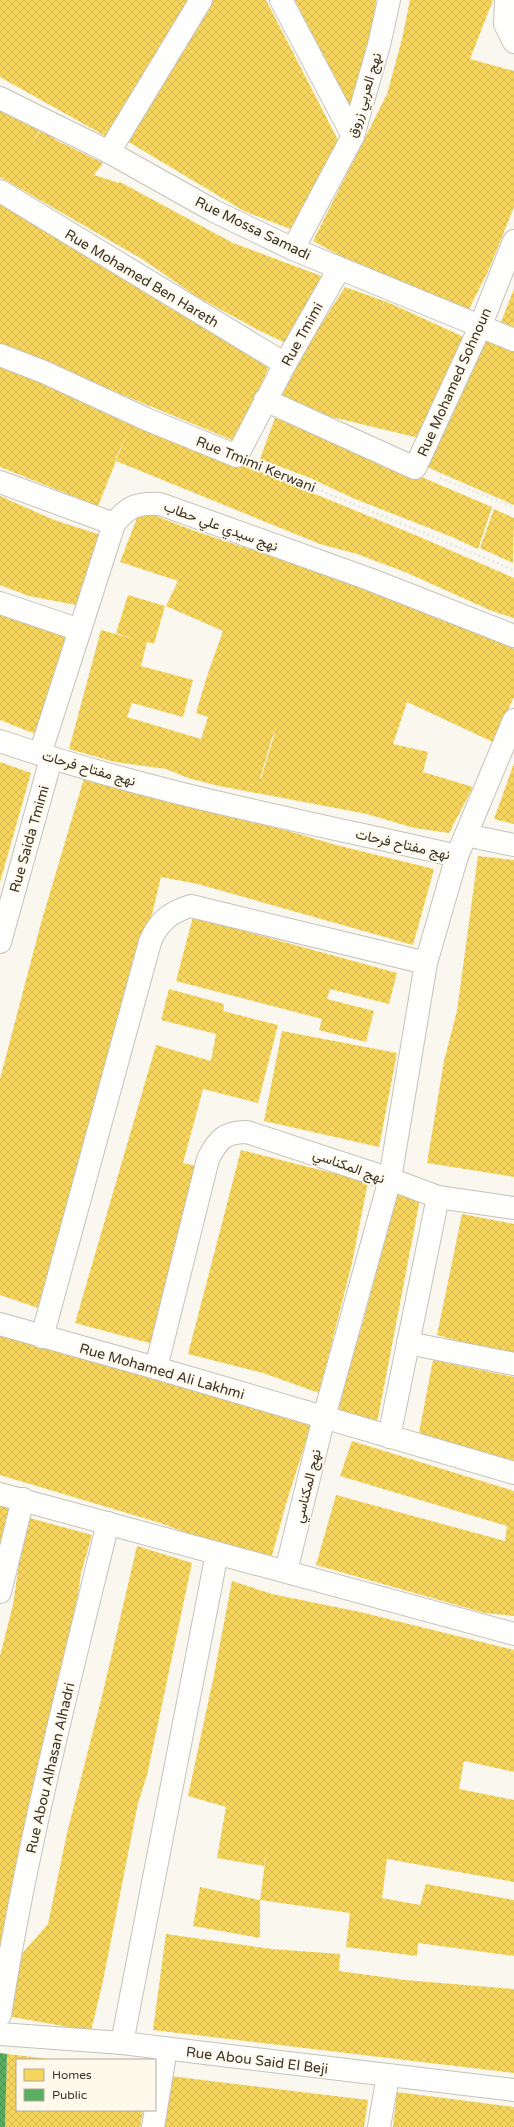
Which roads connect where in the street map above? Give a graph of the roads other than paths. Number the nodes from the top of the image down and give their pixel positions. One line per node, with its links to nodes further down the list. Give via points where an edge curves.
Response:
1 (201, 0): 8 (street)
2 (281, 0): 7 (street)
3 (389, 0): 7 (street, نهج العربي زروق)
4 (506, 0): 5 (street, via 505,24)
5 (514, 42)
6 (0, 98): 8 (street, Rue Mossa Samadi)
7 (353, 136): 11 (street, نهج العربي زروق)
8 (109, 152): 11 (street, Rue Mossa Samadi, via 214,211)
9 (0, 191): 16 (street, Rue Mohamed Ben Hareth)
10 (514, 241): 13 (street, Rue Mohamed Sohnoun)
11 (293, 249): 12 (street, Rue Mossa Samadi)
12 (338, 269): 13 (street, Rue Mossa Samadi); 16 (street, Rue Tmimi)
13 (480, 327): 14 (street, Rue Mossa Samadi); 17 (street, Rue Mohamed Sohnoun, via 415,468)
14 (514, 340)
15 (0, 355): 18 (street, Rue Tmimi Kerwani)
16 (285, 364): 17 (street, Rue Tmimi)
17 (265, 400): 18 (street, Rue Tmimi)
18 (237, 456)
19 (0, 482): 20 (street)
20 (114, 524): 22 (street, نهج سيدي علي حطاب); 23 (street, نهج سيدي علي حطاب, via 122,513 130,508 143,503 160,504 369,579)
21 (0, 603): 22 (street)
22 (80, 630): 26 (street, نهج سيدي علي حطاب)
23 (514, 636)
24 (514, 720): 27 (street)
25 (0, 741): 26 (street, نهج مفتاح فرحات)
26 (46, 757): 29 (street, نهج مفتاح فرحات, via 180,793); 30 (street, Rue Saida Tmimi)
27 (466, 835): 28 (street); 29 (street)
28 (514, 845)
29 (457, 856): 31 (street, نهج مفتاح فرحات)
30 (0, 942)
31 (426, 963): 32 (street, نهج مفتاح فرحات); 36 (street, via 191,906 170,914 161,922 150,942)
32 (390, 1179): 33 (street); 39 (street, نهج المكناسي, via 247,1132 233,1132 223,1137 214,1146 208,1159); 40 (street, نهج المكناسي)
33 (438, 1197): 34 (street); 37 (street)
34 (514, 1208)
35 (0, 1324): 36 (street, Rue Mohamed Ali Lakhmi)
36 (42, 1337): 39 (street, Rue Mohamed Ali Lakhmi)
37 (408, 1343): 38 (street); 41 (street)
38 (514, 1364)
39 (156, 1368): 40 (street, Rue Mohamed Ali Lakhmi)
40 (324, 1417): 41 (street, Rue Mohamed Ali Lakhmi); 47 (street, نهج المكناسي)
41 (389, 1437): 42 (street, Rue Mohamed Ali Lakhmi)
42 (514, 1473)
43 (0, 1494): 44 (street)
44 (23, 1500): 45 (street); 48 (street)
45 (108, 1523): 46 (street); 50 (street, Rue Abou Alhasan Alhadri, via 38,1815 13,1933)
46 (217, 1553): 47 (street); 52 (street)
47 (286, 1571): 49 (street)
48 (0, 1592)
49 (514, 1634)
50 (0, 2015)
51 (0, 2034): 52 (street, Rue Abou Said El Beji)
52 (122, 2043): 53 (street, Rue Abou Said El Beji)
53 (166, 2049): 54 (street, Rue Abou Said El Beji); 56 (street)
54 (388, 2076): 55 (street, Rue Abou Said El Beji); 59 (street)
55 (514, 2090)
56 (156, 2109)
57 (156, 2111): 58 (street)
58 (153, 2127)
59 (379, 2127)

